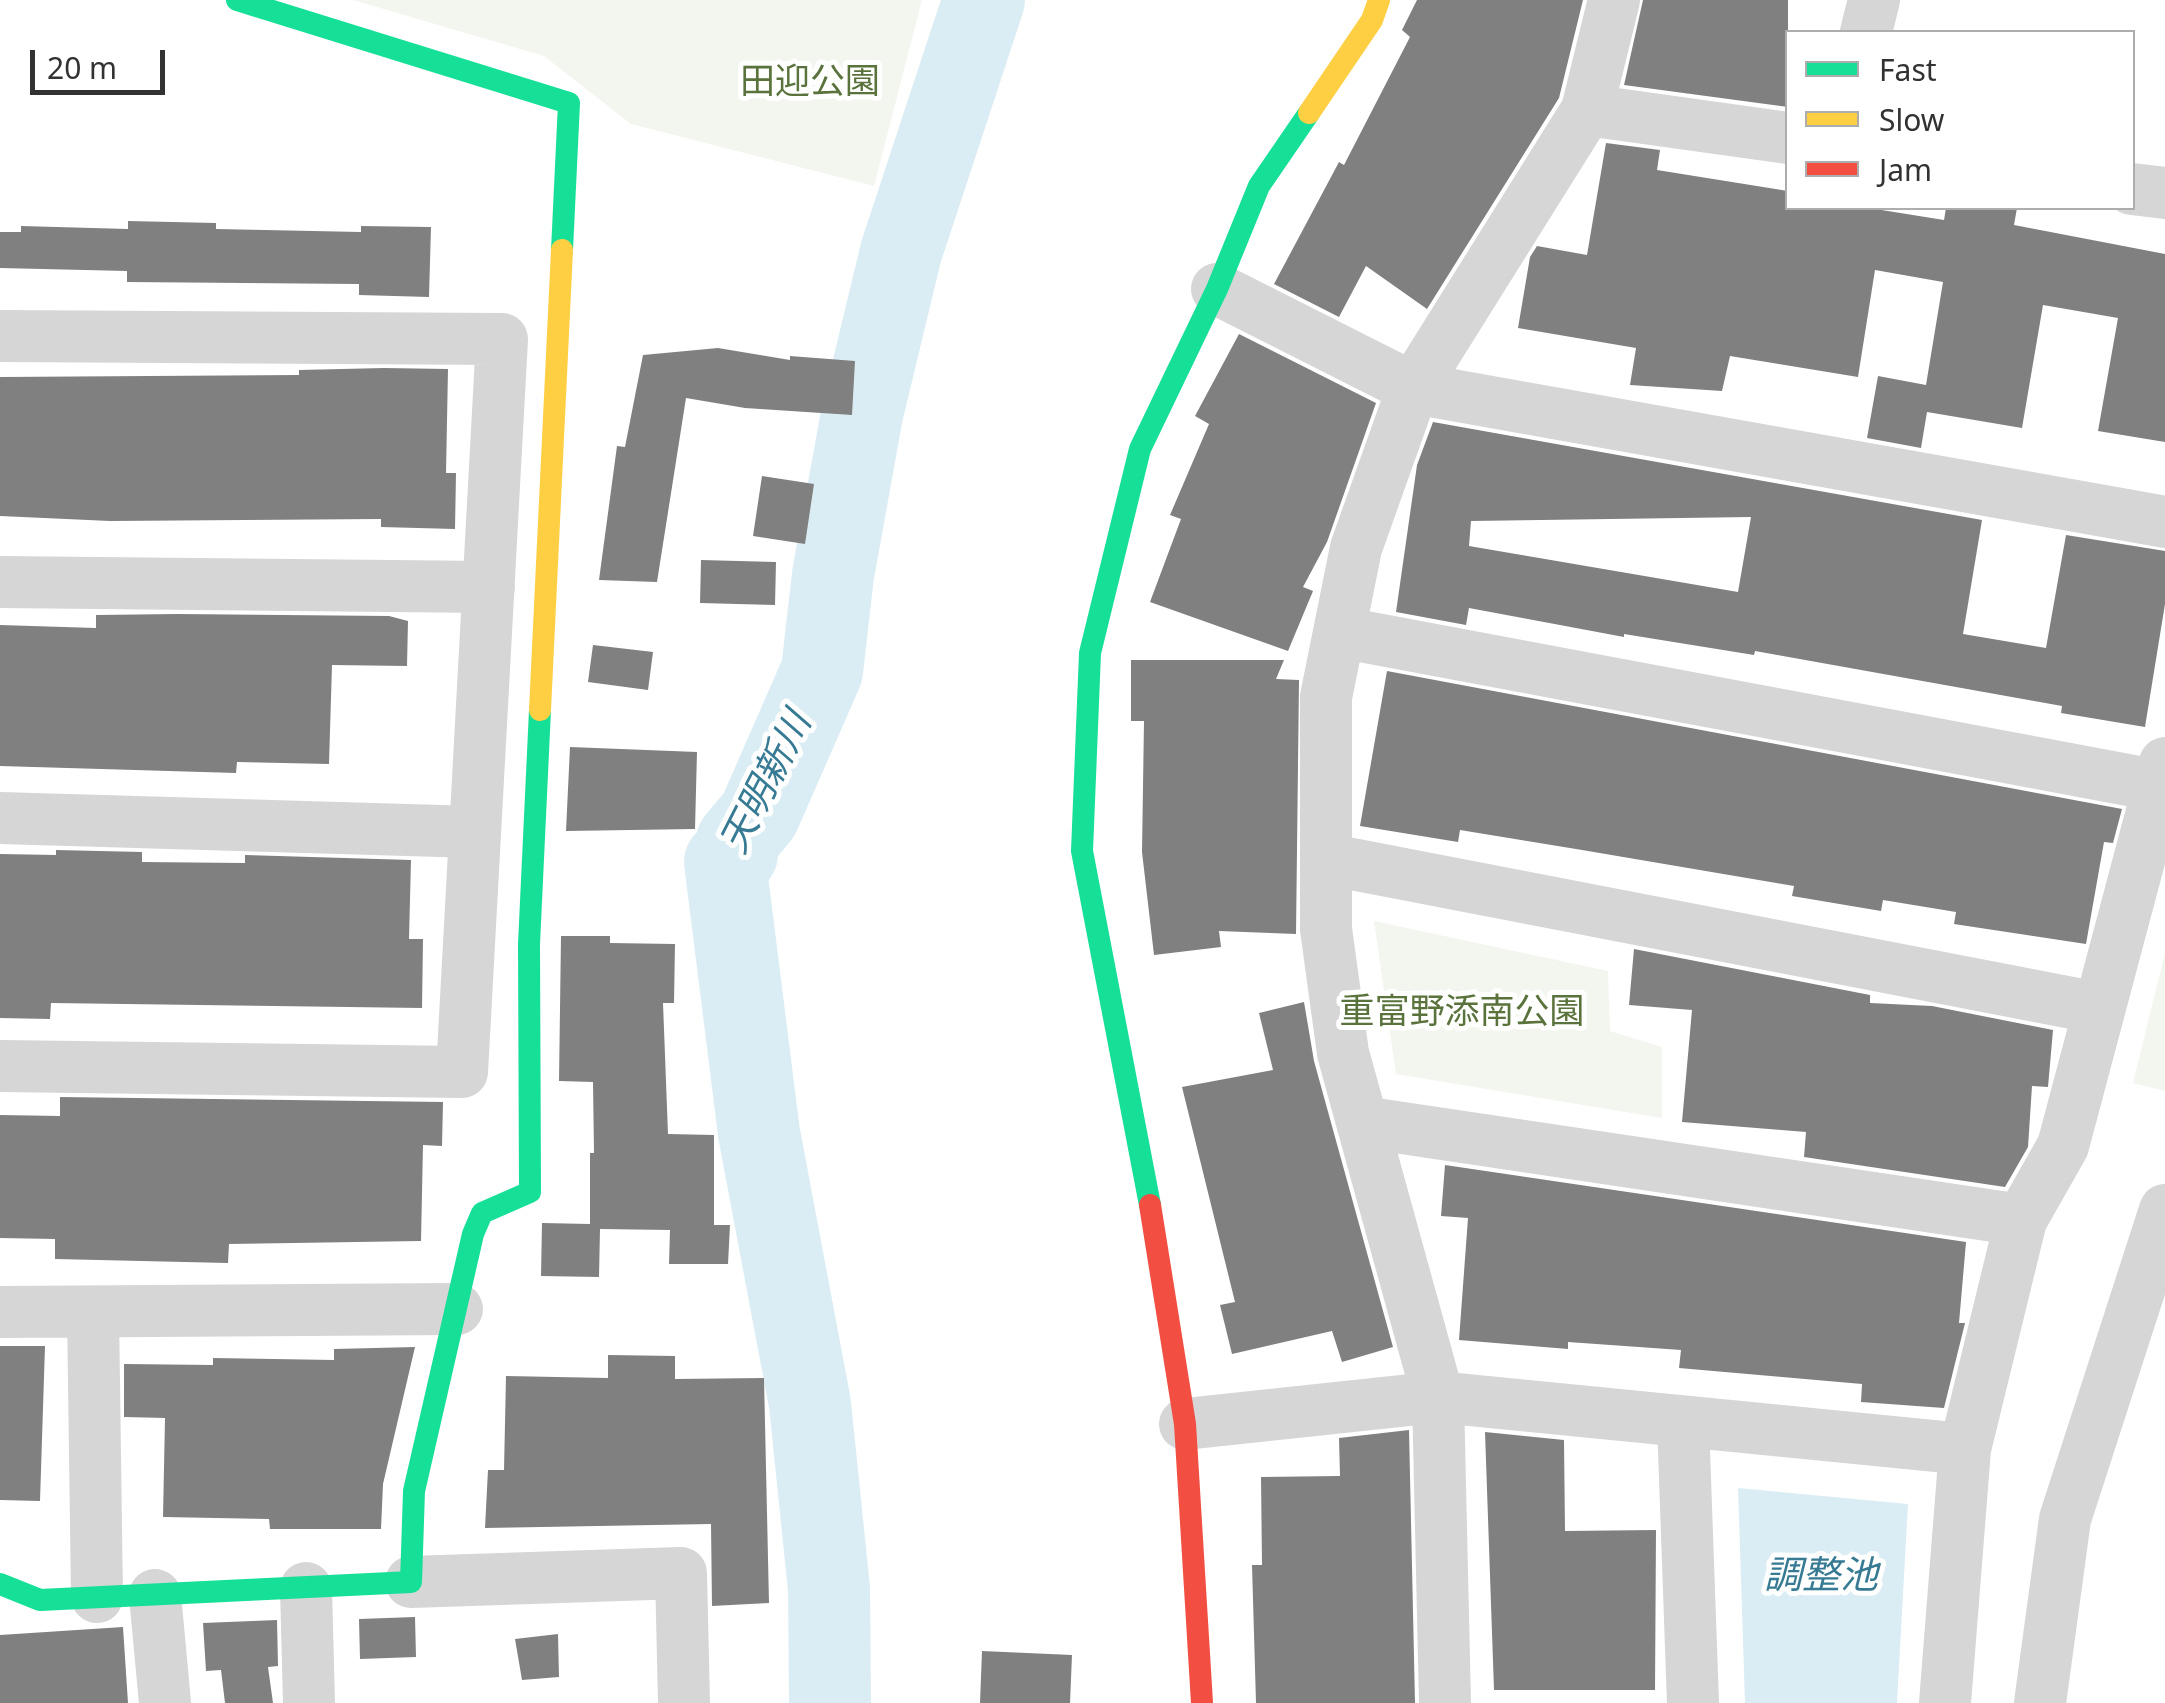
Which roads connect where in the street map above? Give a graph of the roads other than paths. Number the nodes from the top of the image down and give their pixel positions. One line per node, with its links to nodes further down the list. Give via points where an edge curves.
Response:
1 (237, 0): 26 (street, via 569,103 529,944 530,1192 482,1214)
2 (1378, 0): 10 (street, via 1372,20 1258,186)
3 (1614, 0): 6 (street)
4 (1874, 0): 5 (street)
5 (1866, 30)
6 (1587, 110): 7 (street); 12 (street)
7 (1785, 138)
8 (2135, 188): 9 (street)
9 (2165, 193)
10 (1217, 289): 12 (street); 31 (street, via 1140,449 1090,653 1082,851 1139,1136)
11 (0, 336): 15 (street, via 502,339)
12 (1413, 388): 13 (street); 16 (street, via 1356,548)
13 (2165, 522)
14 (0, 582): 15 (street)
15 (488, 587): 19 (street)
16 (1339, 632): 17 (street); 20 (street, via 1326,696)
17 (2162, 774): 21 (street)
18 (0, 818): 19 (street)
19 (474, 832): 22 (street, via 462,1072)
20 (1326, 859): 21 (street); 23 (street, via 1326,930 1343,1052)
21 (2098, 1008): 25 (street, via 2063,1146)
22 (0, 1066)
23 (1362, 1122): 25 (street); 29 (street)
24 (2165, 1210): 45 (street, via 2065,1519)
25 (2021, 1220): 32 (street)
26 (457, 1309): 28 (street); 33 (street, via 414,1492)
27 (0, 1312): 28 (street)
28 (93, 1312): 37 (street)
29 (1438, 1398): 30 (street); 31 (street); 42 (street)
30 (1683, 1422): 32 (street); 43 (street)
31 (1185, 1424): 41 (street)
32 (1965, 1449): 44 (street)
33 (411, 1582): 35 (street); 40 (street, via 681,1572)
34 (0, 1584): 37 (street, via 40,1600)
35 (306, 1588): 36 (street); 39 (street)
36 (154, 1595): 37 (street); 38 (street)
37 (98, 1597)
38 (165, 1703)
39 (308, 1703)
40 (684, 1703)
41 (1202, 1703)
42 (1445, 1703)
43 (1693, 1703)
44 (1946, 1703)
45 (2040, 1703)

